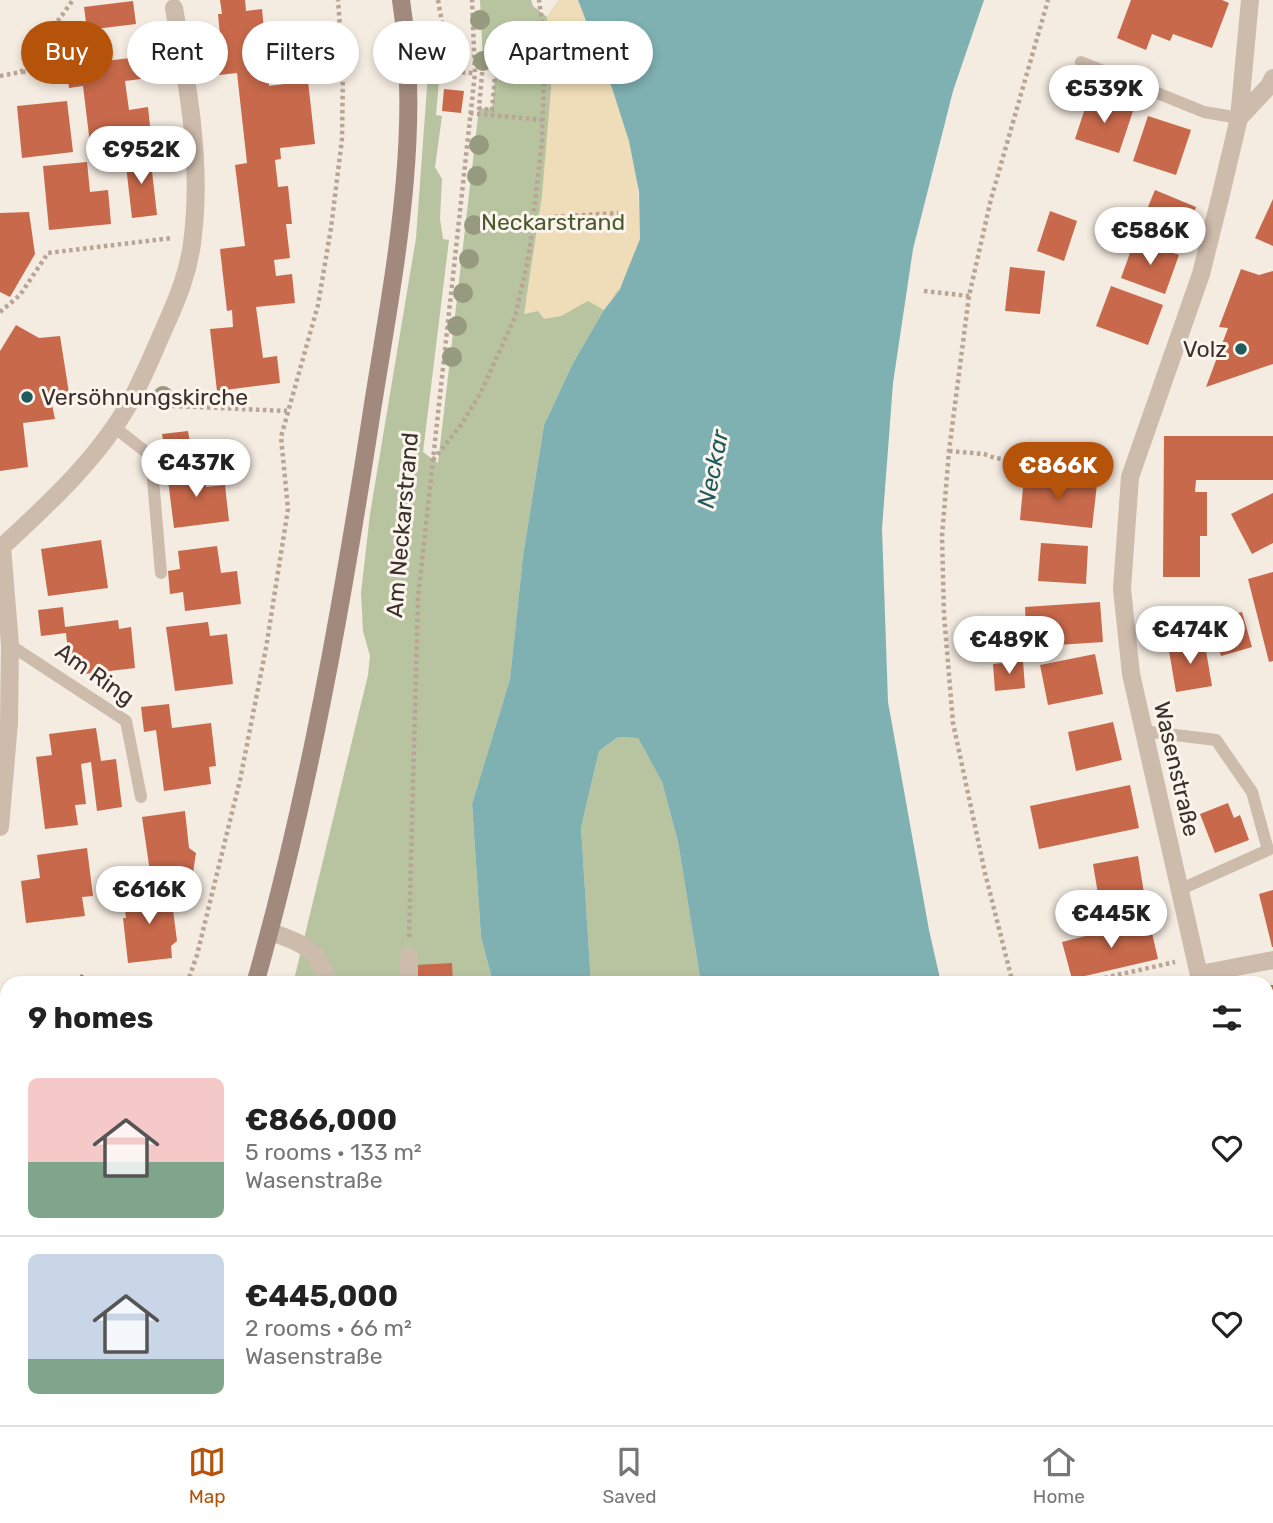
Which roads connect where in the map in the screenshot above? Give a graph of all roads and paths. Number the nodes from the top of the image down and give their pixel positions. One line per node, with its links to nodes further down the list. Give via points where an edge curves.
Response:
1 (73, 0): 12 (path)
2 (338, 0): 30 (path, via 342,139 331,228 318,305)
3 (401, 0): 42 (main road, via 409,115 389,304 323,696)
4 (438, 0): 15 (path, via 451,72)
5 (472, 0): 15 (path, Am Neckarstrand)
6 (539, 0): 11 (path)
7 (547, 0): 11 (path)
8 (1048, 0): 27 (path, via 991,199)
9 (1250, 0): 21 (street, Wasenstraße)
10 (174, 8): 25 (street, via 191,102)
11 (541, 9): 22 (path)
12 (58, 21)
13 (1081, 62): 21 (lane, via 1204,112)
14 (21, 72): 16 (path)
15 (475, 73): 18 (path, Am Neckarstrand)
16 (0, 76)
17 (1272, 84): 21 (street, Wasenstraße)
18 (473, 90): 19 (path); 20 (path, Am Neckarstrand)
19 (480, 90): 19 (path, via 483,63 496,64 492,110 479,108)
20 (470, 113): 22 (path); 33 (path, Am Neckarstrand)
21 (1239, 118): 34 (street, Wasenstraße, via 1201,274)
22 (543, 120): 24 (path)
23 (618, 213): 24 (path)
24 (533, 218): 33 (path, via 515,317 480,394)
25 (193, 236): 28 (path, via 48,253 20,295); 29 (street, via 184,282)
26 (924, 291): 27 (path)
27 (969, 296): 32 (path)
28 (0, 312)
29 (129, 404): 30 (path); 31 (street)
30 (287, 411): 46 (path, via 281,437 288,509 266,648 240,779)
31 (114, 427): 35 (street, via 67,486); 36 (lane, via 151,457)
32 (948, 452): 34 (path); 50 (path, via 942,536 953,723)
33 (432, 461): 43 (path, Am Neckarstrand, via 418,598)
34 (1130, 477): 38 (street, Wasenstraße, via 1122,589 1130,674)
35 (1, 547): 37 (street)
36 (161, 573)
37 (10, 645): 39 (lane, Am Ring, via 126,722); 40 (street)
38 (1143, 732): 41 (street, Wasenstraße); 41 (lane, via 1216,740 1252,792 1268,850)
39 (141, 797)
40 (0, 827)
41 (1179, 890): 45 (street, Wasenstraße)
42 (270, 932): 47 (main road); 48 (street, via 297,940 315,955)
43 (409, 956): 49 (street)
44 (1273, 960): 45 (street)
45 (1199, 972): 51 (path)
46 (190, 976)
47 (257, 976)
48 (326, 976)
49 (409, 976)
50 (1011, 976)
51 (1158, 976)

